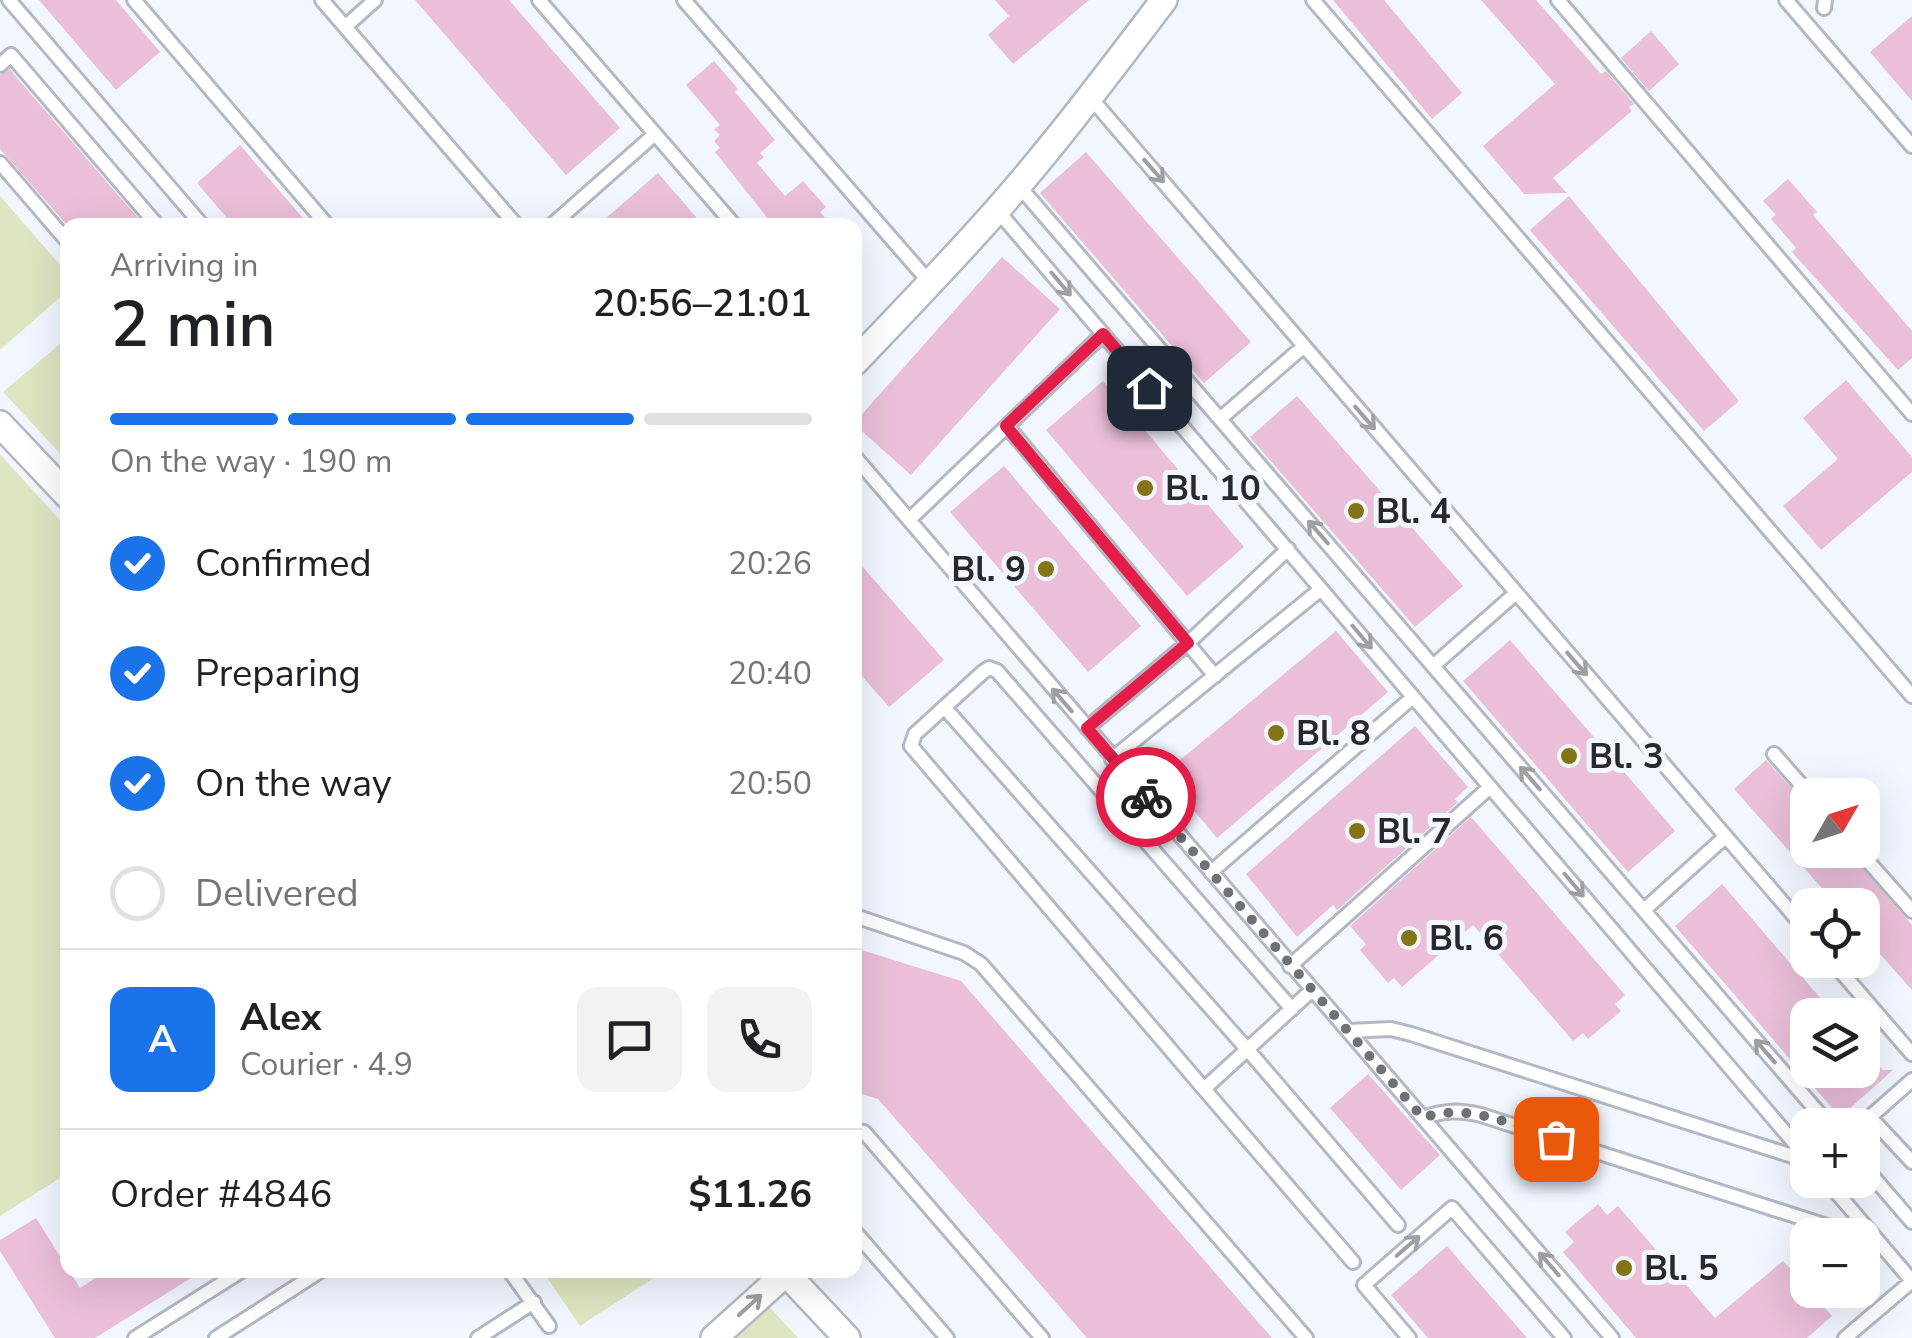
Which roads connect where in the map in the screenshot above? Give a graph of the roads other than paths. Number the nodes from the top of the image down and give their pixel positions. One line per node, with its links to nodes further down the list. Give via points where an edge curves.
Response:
1 (9, 0): 20 (lane)
2 (134, 0): 21 (lane)
3 (322, 0): 11 (lane)
4 (375, 0): 11 (lane)
5 (539, 0): 14 (lane)
6 (684, 0): 26 (lane)
7 (1164, 0): 13 (street)
8 (1313, 0): 43 (lane)
9 (1558, 0): 30 (lane)
10 (1786, 0): 15 (lane)
11 (345, 27): 22 (lane)
12 (0, 65): 19 (lane, via 11,55)
13 (1090, 97): 17 (street); 28 (lane, one-way to 28)
14 (655, 134): 23 (lane); 24 (lane)
15 (1912, 146)
16 (0, 163): 25 (lane)
17 (1018, 185): 18 (street); 31 (lane)
18 (997, 210): 26 (street); 27 (lane, one-way to 27)
19 (151, 218)
20 (196, 218)
21 (321, 218)
22 (510, 218)
23 (560, 218)
24 (728, 218)
25 (60, 233)
26 (931, 284): 29 (street)
27 (1103, 334): 33 (lane); 37 (lane)
28 (1304, 346): 31 (lane); 39 (lane, one-way to 39)
29 (862, 355)
30 (1912, 414)
31 (1220, 420): 41 (lane, one-way to 31)
32 (0, 424): 35 (street)
33 (1006, 426): 36 (lane); 40 (lane)
34 (862, 465): 36 (lane)
35 (60, 488)
36 (909, 520): 46 (lane, one-way to 36)
37 (1288, 549): 38 (lane); 40 (lane)
38 (1321, 588): 42 (lane); 44 (lane, one-way to 44)
39 (1516, 593): 41 (lane); 51 (lane, one-way to 51)
40 (1188, 643): 42 (lane); 46 (lane)
41 (1432, 666): 54 (lane, one-way to 41)
42 (1215, 676): 48 (lane)
43 (1912, 696)
44 (1413, 697): 50 (lane); 53 (lane)
45 (944, 707): 61 (lane, via 983,672 997,671); 63 (lane); 66 (lane, via 911,746)
46 (1087, 728): 48 (lane)
47 (1774, 754): 49 (lane)
48 (1112, 758): 53 (lane)
49 (1795, 778)
50 (1490, 787): 58 (lane); 70 (lane, one-way to 70)
51 (1726, 837): 54 (lane); 55 (lane)
52 (1874, 868): 56 (lane)
53 (1211, 872): 58 (lane)
54 (1644, 910): 67 (lane, one-way to 54)
55 (1790, 911)
56 (1912, 911)
57 (862, 918): 98 (lane, via 981,964)
58 (1290, 966): 60 (lane)
59 (1847, 978): 64 (lane)
60 (1312, 990): 61 (lane); 62 (lane)
61 (1292, 1009): 63 (lane)
62 (1349, 1030): 68 (lane); 71 (lane, via 1411,1034)
63 (1247, 1049): 66 (lane); 78 (lane)
64 (1912, 1054)
65 (1912, 1080): 72 (lane, via 1870,1117)
66 (1204, 1089): 81 (lane)
67 (1814, 1108)
68 (1423, 1118): 75 (lane, via 1442,1111 1481,1115); 101 (lane, one-way to 68)
69 (862, 1138): 97 (lane)
70 (1790, 1139)
71 (1790, 1154)
72 (1912, 1162)
73 (1880, 1185): 77 (lane)
74 (1841, 1198): 76 (lane)
75 (1802, 1218)
76 (1859, 1218)
77 (1912, 1222)
78 (1398, 1225)
79 (862, 1240): 96 (lane)
80 (1880, 1243): 87 (lane)
81 (1353, 1262)
82 (231, 1278): 91 (lane)
83 (311, 1278): 90 (lane)
84 (515, 1278): 88 (lane)
85 (779, 1278): 94 (street, one-way to 85)
86 (791, 1278): 95 (street)
87 (1912, 1281): 102 (lane)
88 (534, 1302): 89 (lane); 93 (lane)
89 (549, 1326)
90 (233, 1333): 92 (lane)
91 (135, 1338)
92 (216, 1338)
93 (478, 1338)
94 (714, 1338)
95 (847, 1338)
96 (947, 1338)
97 (1042, 1338)
98 (1306, 1338)
99 (1410, 1338): 100 (lane, one-way to 100, via 1364,1284 1452,1208)
100 (1564, 1338)
101 (1612, 1338)
102 (1845, 1338)

